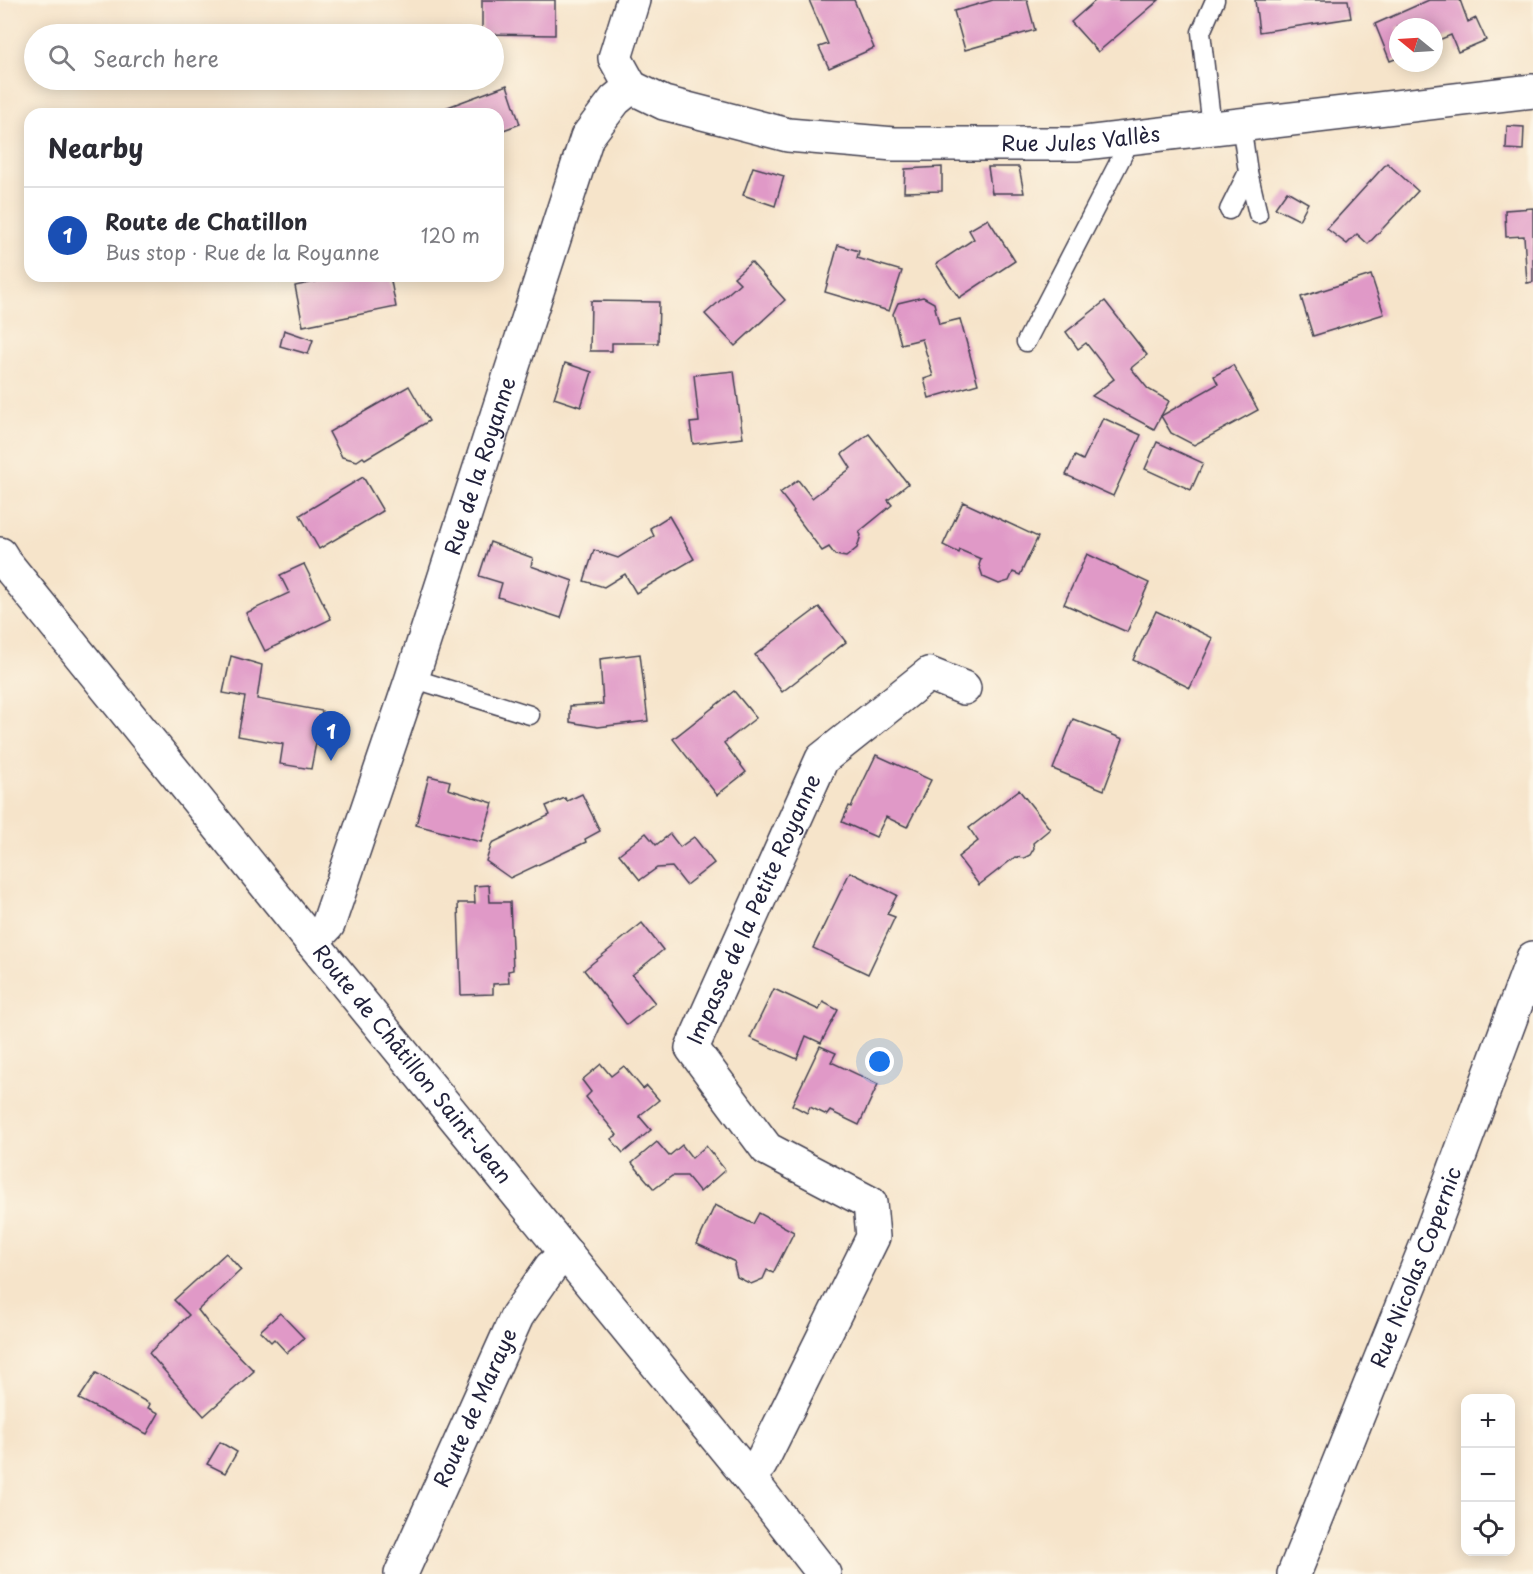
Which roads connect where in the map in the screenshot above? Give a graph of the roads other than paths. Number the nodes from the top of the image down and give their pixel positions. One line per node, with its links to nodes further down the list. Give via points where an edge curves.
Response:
1 (633, 0): 3 (street, via 615,58)
2 (1215, 0): 5 (lane, via 1201,32)
3 (631, 87): 6 (street, Rue Jules Vallès, via 664,103 788,135 894,144 1076,144); 12 (street, Rue de la Royanne, via 615,100 587,137)
4 (1533, 91): 5 (street, Rue Jules Vallès)
5 (1226, 126): 6 (street, Rue Jules Vallès); 7 (lane)
6 (1132, 137): 10 (lane)
7 (1248, 172): 8 (lane); 9 (lane)
8 (1229, 210)
9 (1258, 214)
10 (1026, 342)
11 (0, 554): 15 (street, Route de Châtillon Saint-Jean)
12 (412, 678): 14 (lane); 15 (street, Rue de la Royanne, via 328,925)
13 (964, 688): 18 (street, Impasse de la Petite Royanne, via 929,674 822,759 692,1048 767,1149 870,1203 873,1237 760,1465)
14 (530, 715)
15 (312, 942): 17 (street, Route de Châtillon Saint-Jean)
16 (1533, 958): 21 (street, Rue Nicolas Copernic, via 1427,1244)
17 (567, 1254): 18 (street, Route de Châtillon Saint-Jean); 19 (street, Route de Maraye, via 551,1267 517,1316)
18 (747, 1476): 20 (street, Route de Châtillon Saint-Jean)
19 (401, 1574)
20 (824, 1574)
21 (1294, 1574)

